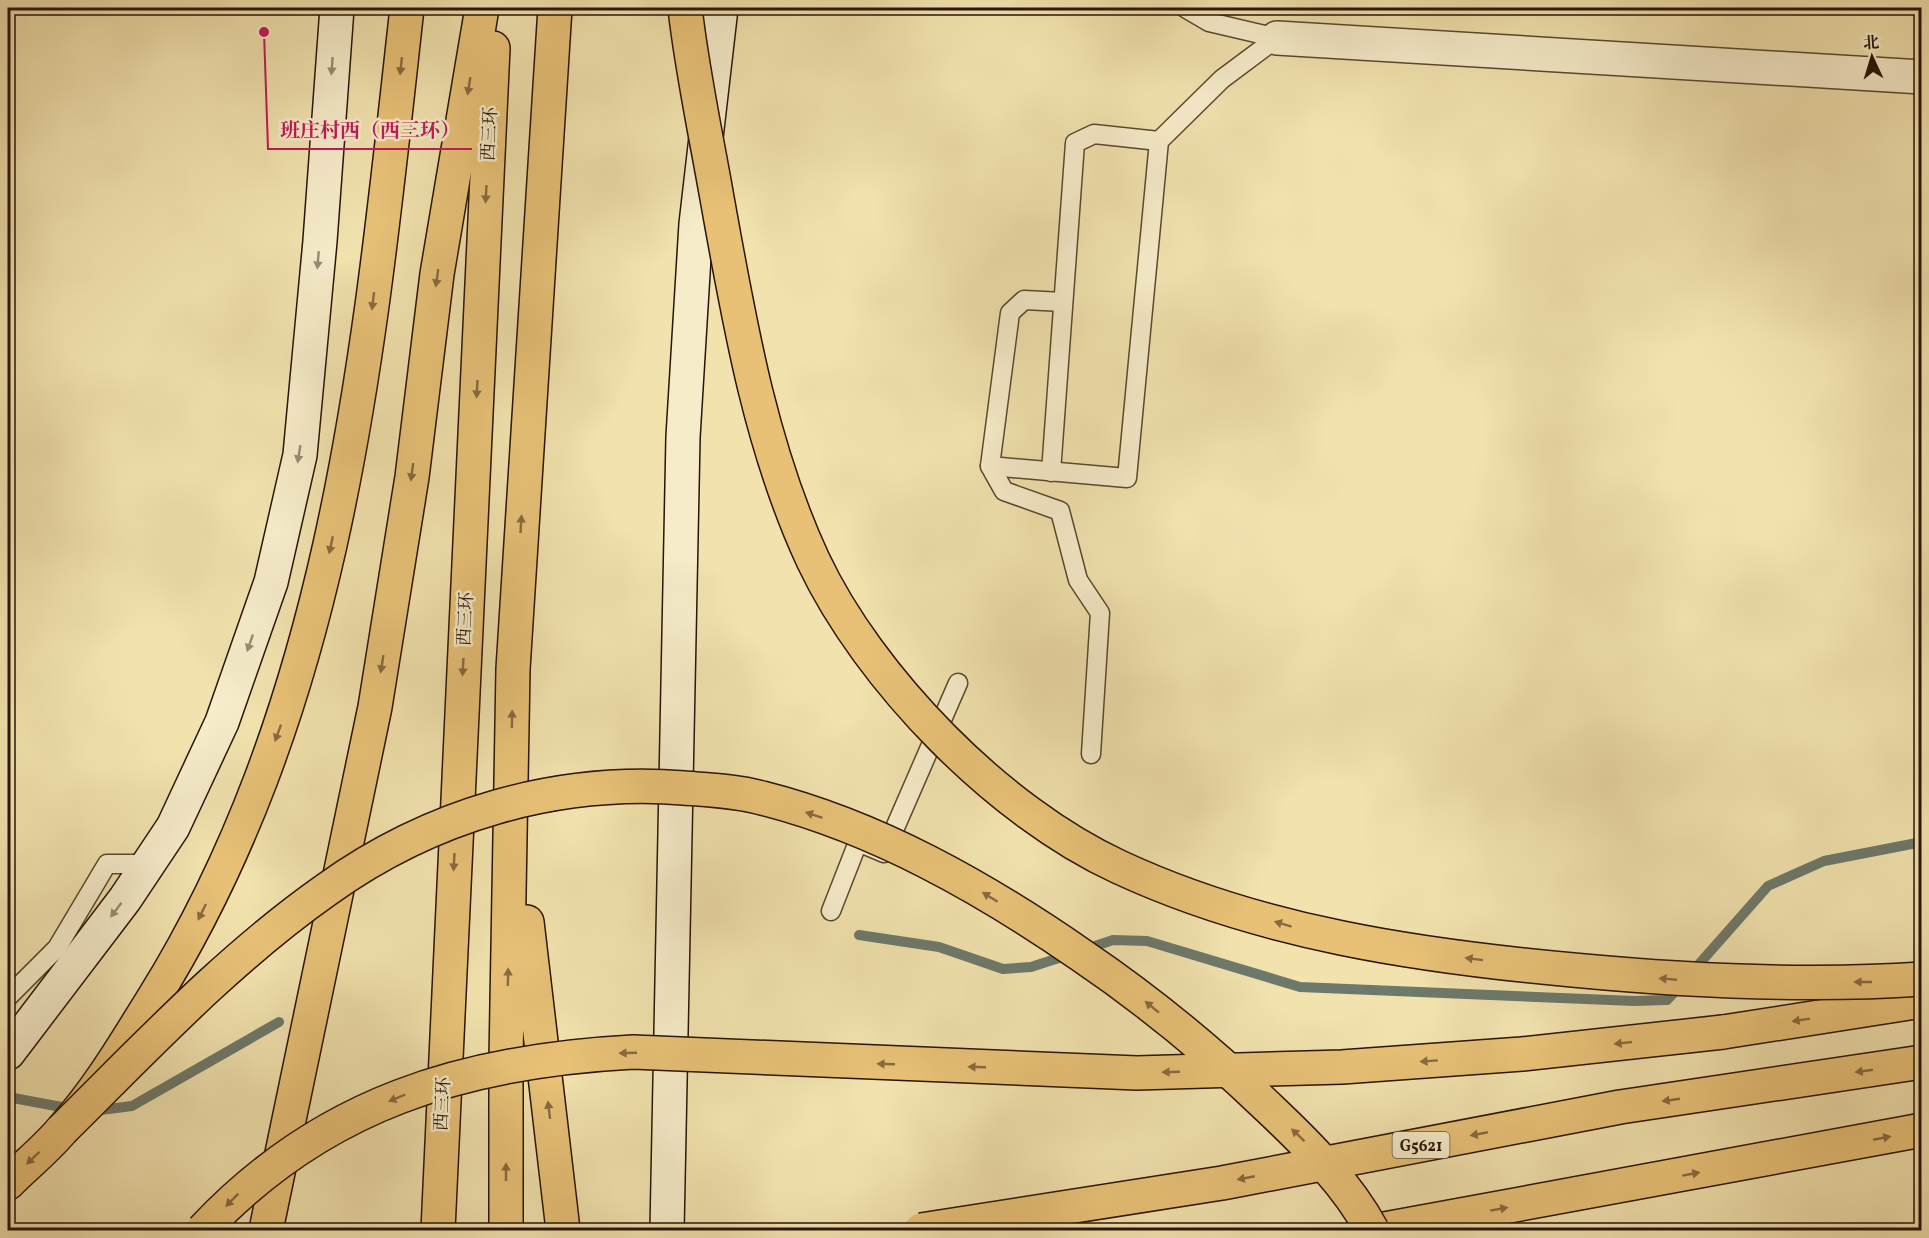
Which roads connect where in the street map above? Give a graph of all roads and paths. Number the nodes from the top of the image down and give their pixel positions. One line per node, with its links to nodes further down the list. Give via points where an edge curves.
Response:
1 (337, 8): 18 (main road, one-way to 18, via 300,455 271,582 222,723 173,826)
2 (407, 8): 25 (highway, one-way to 25, bridge, via 367,346 343,488 316,606 283,719 247,818 186,946 114,1062)
3 (482, 8): 29 (highway, one-way to 29, via 437,274 412,477 375,706)
4 (496, 8): 30 (highway, 西三环, one-way to 30)
5 (555, 8): 17 (highway, one-way to 5, via 525,462)
6 (685, 8): 20 (highway, one-way to 6, bridge, via 1697,982 1400,950 1296,928 1191,896 1117,867 1049,828 982,775 914,706 858,639 813,561 777,466 747,360)
7 (721, 8): 33 (main road, via 696,224 683,437)
8 (1185, 8): 9 (lane, via 1209,22)
9 (1277, 38): 10 (main road); 11 (lane, via 1222,79)
10 (1922, 77)
11 (1159, 141): 12 (lane, via 1094,134 1075,143); 14 (lane, via 1128,478)
12 (1063, 302): 13 (lane, via 1024,300 1010,313); 14 (lane)
13 (990, 466): 14 (lane); 16 (lane, via 1004,491 1060,511 1078,580 1101,613)
14 (1051, 471)
15 (958, 683): 19 (lane, via 884,853 858,842)
16 (1091, 754)
17 (511, 762): 31 (highway, one-way to 17); 32 (highway, one-way to 17, via 534,997)
18 (148, 864): 21 (lane, via 107,864 57,948); 23 (main road, one-way to 23)
19 (831, 911)
20 (1922, 979)
21 (8, 997)
22 (1922, 1001): 28 (highway, one-way to 28, bridge, via 1723,1032 1522,1054 1342,1067 1137,1073 633,1052 564,1056 487,1069 420,1088 357,1114 293,1151 235,1196)
23 (8, 1053)
24 (1922, 1062): 34 (highway, G5621, one-way to 34, bridge, via 1620,1107 1222,1183)
25 (62, 1130): 27 (highway, one-way to 27); 35 (highway, one-way to 25, bridge, via 1360,1208 1314,1151 1225,1065 1121,982 1064,943 977,889 838,822 761,797 684,788 625,785 536,795 456,820 371,861 327,888 207,986)
26 (1922, 1130): 36 (highway, one-way to 26)
27 (8, 1183)
28 (203, 1230)
29 (266, 1230)
30 (438, 1230)
31 (506, 1230)
32 (563, 1230)
33 (667, 1230)
34 (921, 1230)
35 (1372, 1230)
36 (1379, 1230)

